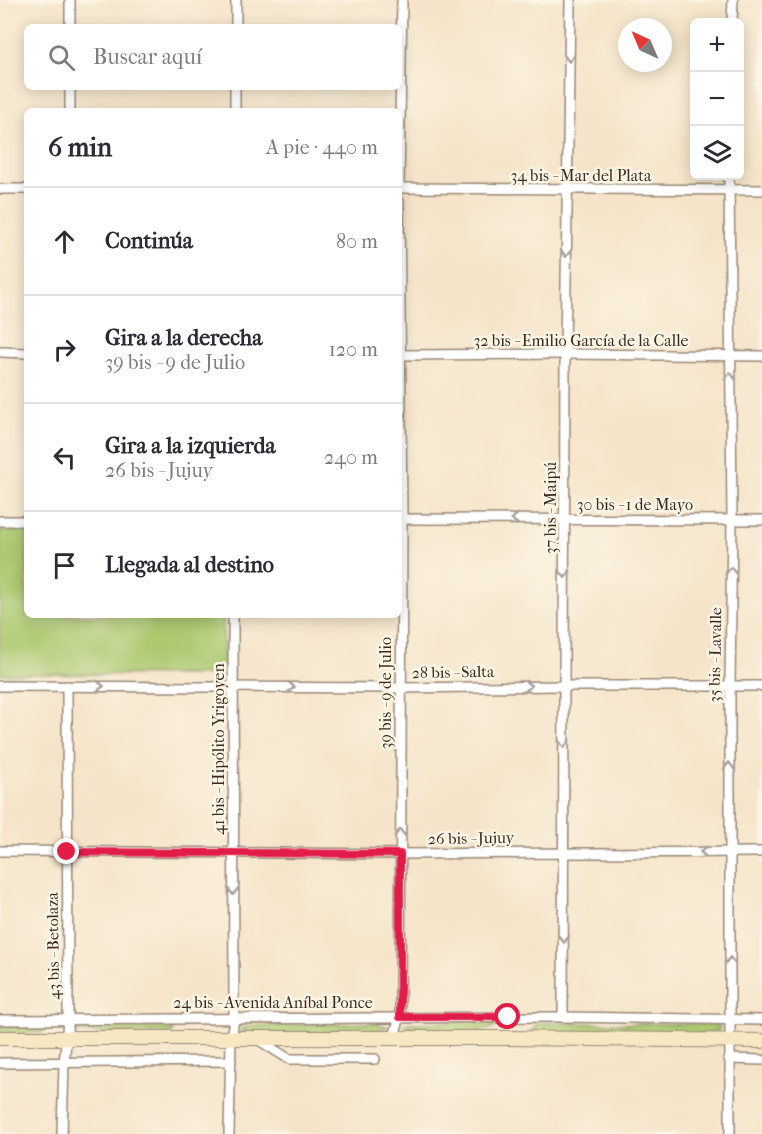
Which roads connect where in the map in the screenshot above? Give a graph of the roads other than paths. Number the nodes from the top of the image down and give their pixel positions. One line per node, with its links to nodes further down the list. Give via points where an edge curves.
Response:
1 (70, 0): 7 (street)
2 (236, 0): 8 (street)
3 (402, 0): 9 (street)
4 (570, 0): 20 (street, 37 bis - Maipú, one-way to 20)
5 (733, 0): 6 (street)
6 (732, 18)
7 (70, 24)
8 (236, 24)
9 (402, 24)
10 (70, 90): 13 (street)
11 (235, 90): 14 (street)
12 (401, 90): 15 (street)
13 (70, 108)
14 (235, 108)
15 (400, 108)
16 (729, 180): 21 (street, 35 bis - Lavalle)
17 (402, 188): 20 (street, 34 bis - Mar del Plata)
18 (0, 189): 19 (street)
19 (24, 189)
20 (567, 190): 21 (street, 34 bis - Mar del Plata); 25 (street, 37 bis - Maipú, one-way to 25)
21 (729, 190): 22 (street, 34 bis - Mar del Plata); 27 (street, 35 bis - Lavalle)
22 (762, 190)
23 (0, 352): 24 (street)
24 (24, 352)
25 (565, 354): 26 (street, 32 bis - Emilio García de la Calle); 27 (street, 32 bis - Emilio García de la Calle); 30 (street, 37 bis - Maipú)
26 (402, 355)
27 (729, 356): 28 (street, 32 bis - Emilio García de la Calle); 31 (street, 35 bis - Lavalle, one-way to 27)
28 (762, 356)
29 (402, 519): 30 (street, 30 bis - 1 de Mayo, one-way to 29)
30 (565, 519): 31 (street, 30 bis - 1 de Mayo); 40 (street, 37 bis - Maipú, one-way to 40)
31 (732, 519): 33 (street, 30 bis - 1 de Mayo); 41 (street, 35 bis - Lavalle, one-way to 31)
32 (0, 520): 34 (street)
33 (762, 520)
34 (24, 521)
35 (233, 618): 39 (street, 41 bis - Hipólito Yrigoyen)
36 (400, 618): 43 (street, 39 bis - 9 de Julio)
37 (0, 686): 38 (street, 28 bis - Salta)
38 (67, 686): 39 (street, 28 bis - Salta, one-way to 39); 46 (street, 43 bis - Betolaza)
39 (233, 686): 43 (street, 28 bis - Salta, one-way to 43); 49 (street, 41 bis - Hipólito Yrigoyen)
40 (564, 686): 41 (street, 28 bis - Salta); 43 (street, 28 bis - Salta, one-way to 40); 45 (street, 37 bis - Maipú, one-way to 45)
41 (730, 686): 42 (street, 28 bis - Salta); 47 (street, 35 bis - Lavalle, one-way to 41)
42 (762, 686)
43 (400, 688): 50 (street, 39 bis - 9 de Julio, one-way to 43)
44 (0, 851): 46 (street, 26 bis - Jujuy)
45 (564, 851): 47 (street, 26 bis - Jujuy, one-way to 45); 50 (street, 26 bis - Jujuy); 53 (street, 37 bis - Maipú, one-way to 53)
46 (67, 852): 49 (street, 26 bis - Jujuy); 57 (street, 43 bis - Betolaza)
47 (729, 852): 48 (street, 26 bis - Jujuy); 55 (street, 35 bis - Lavalle, one-way to 47)
48 (762, 852)
49 (233, 853): 50 (street, 26 bis - Jujuy); 54 (street, 41 bis - Hipólito Yrigoyen, one-way to 54)
50 (400, 854): 51 (street, 39 bis - 9 de Julio)
51 (400, 1017): 52 (street, 24 bis - Avenida Aníbal Ponce); 54 (street, 24 bis - Avenida Aníbal Ponce); 64 (street, 39 bis - 9 de Julio)
52 (508, 1017): 53 (street, 24 bis - Avenida Aníbal Ponce); 61 (street)
53 (563, 1017): 55 (street, 24 bis - Avenida Aníbal Ponce)
54 (234, 1019): 57 (street, 24 bis - Avenida Aníbal Ponce); 62 (street, 41 bis - Hipólito Yrigoyen)
55 (730, 1019): 58 (street, 24 bis - Avenida Aníbal Ponce); 66 (street, 35 bis - Lavalle)
56 (0, 1020): 57 (street, 24 bis - Avenida Aníbal Ponce)
57 (68, 1020): 60 (street, 43 bis - Betolaza)
58 (762, 1020)
59 (0, 1038): 60 (main road)
60 (68, 1038): 62 (main road); 72 (street, 43 bis - Betolaza)
61 (508, 1038): 64 (main road); 66 (main road)
62 (231, 1039): 63 (main road); 70 (street, 41 bis - Hipólito Yrigoyen)
63 (257, 1039): 64 (main road); 67 (street, via 289,1059)
64 (393, 1039)
65 (762, 1041): 66 (main road)
66 (730, 1042): 68 (street, 35 bis - Lavalle)
67 (375, 1059)
68 (729, 1059): 69 (street); 75 (street, 35 bis - Lavalle)
69 (762, 1060)
70 (231, 1061): 72 (street); 74 (street, 41 bis - Hipólito Yrigoyen)
71 (0, 1063): 72 (street)
72 (64, 1064): 73 (street, 43 bis - Betolaza)
73 (62, 1134)
74 (229, 1134)
75 (729, 1134)

